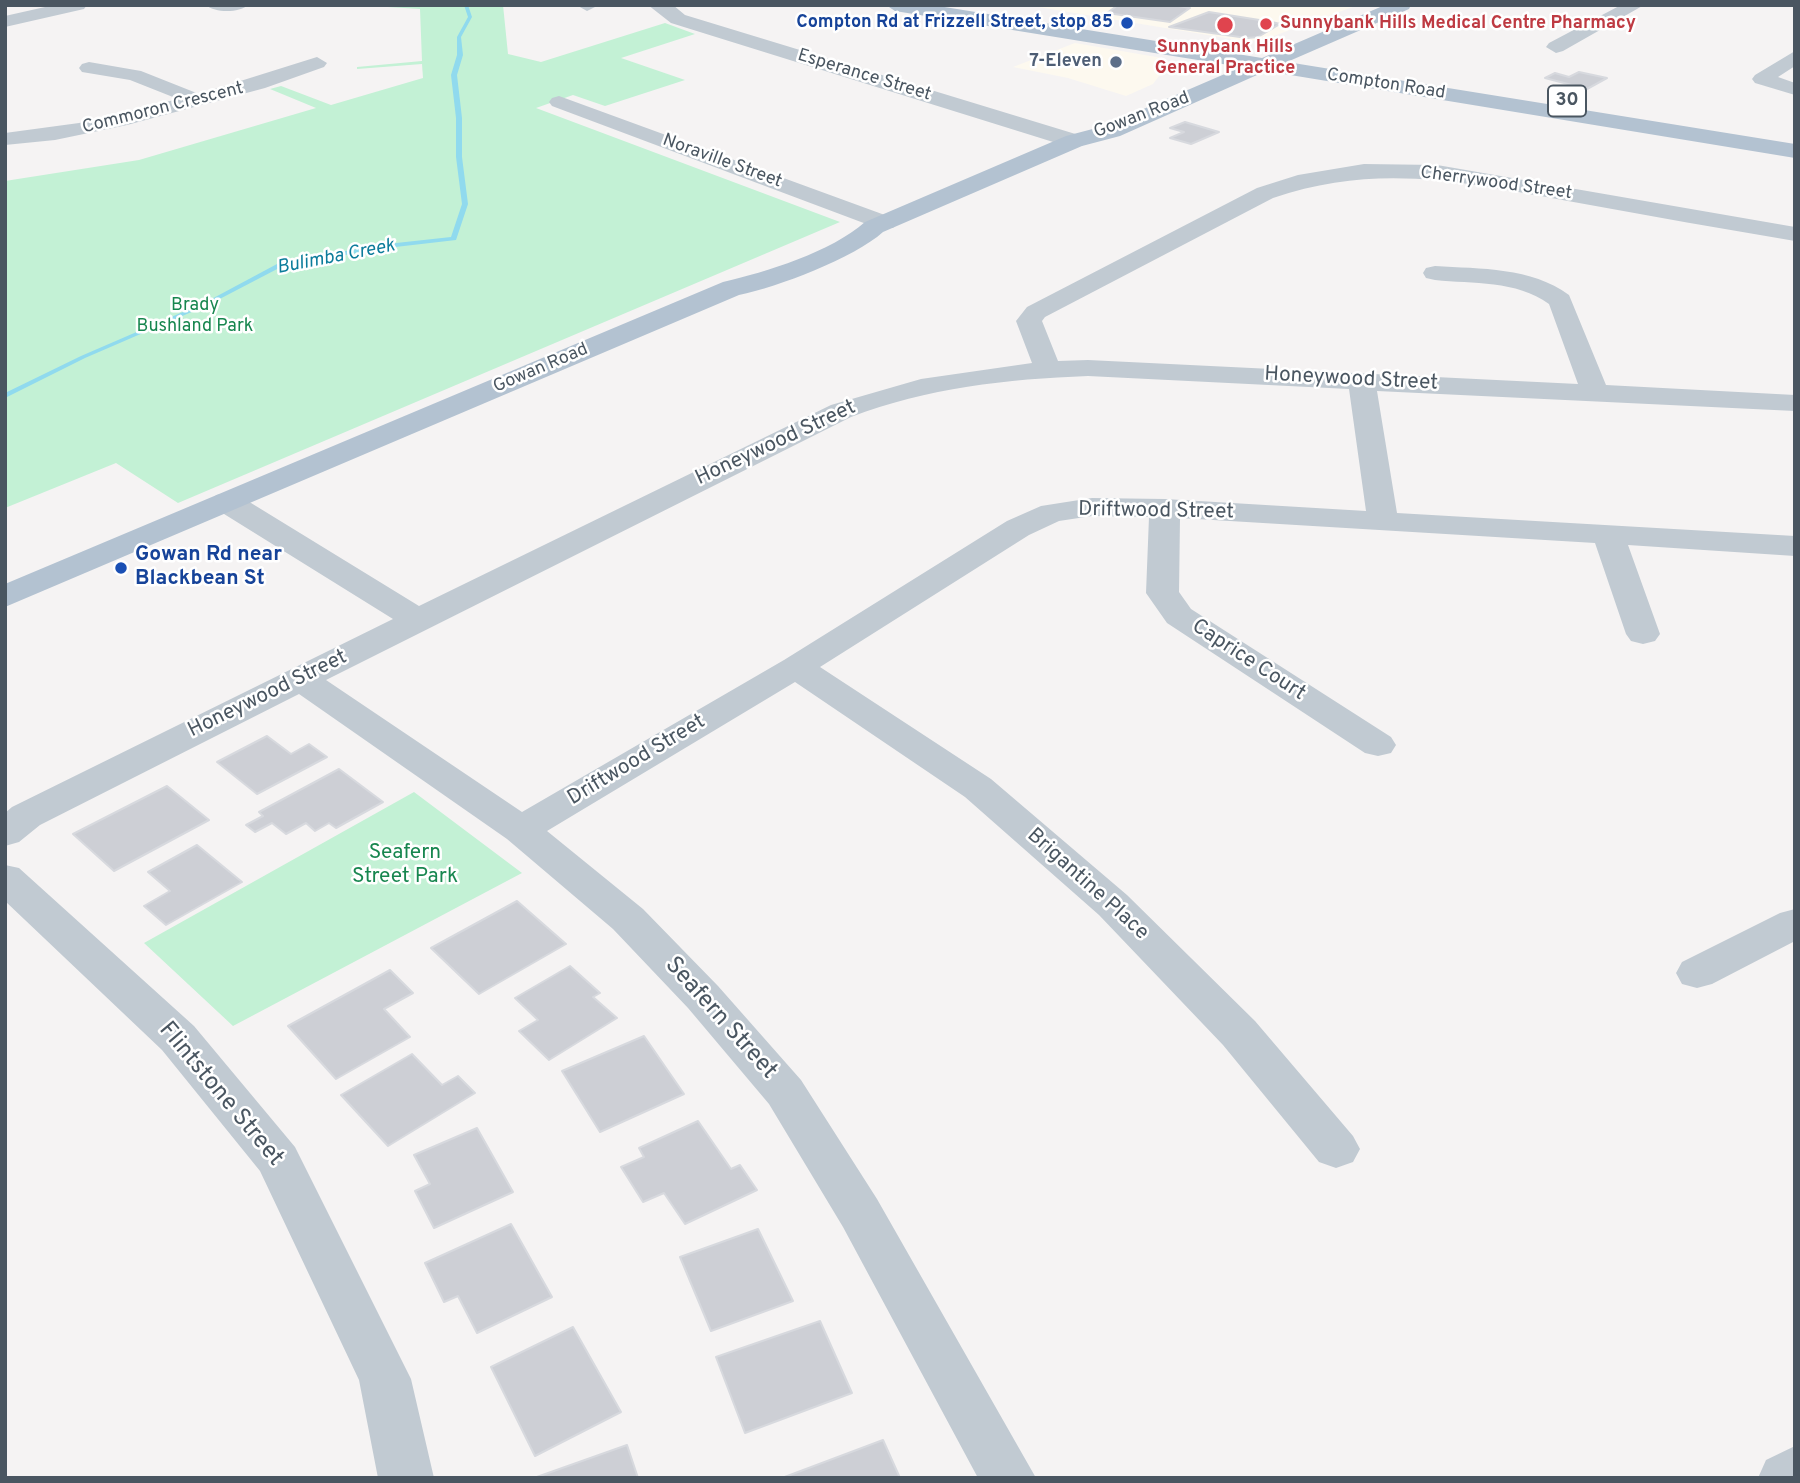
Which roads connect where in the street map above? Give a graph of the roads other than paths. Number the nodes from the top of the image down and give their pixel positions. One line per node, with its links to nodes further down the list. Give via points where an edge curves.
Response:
1 (78, 5): 10 (street)
2 (215, 5): 3 (street)
3 (239, 5)
4 (657, 5): 27 (street, Esperance Street, via 678,19)
5 (895, 5): 13 (main road, Compton Road / 30)
6 (975, 5): 16 (main road, Compton Road / 30)
7 (1379, 5): 16 (main road, Gowan Road)
8 (1402, 5): 11 (main road, Gowan Road)
9 (1636, 5): 12 (street)
10 (5, 22)
11 (1319, 42): 14 (main road, Gowan Road); 19 (main road)
12 (1556, 47)
13 (1189, 53): 18 (main road, Compton Road / 30); 21 (main road, via 1192,63 1182,75)
14 (1287, 56): 16 (main road, Gowan Road); 19 (main road, Compton Road / 30)
15 (1795, 57): 22 (street, via 1762,79)
16 (1261, 58): 18 (main road, Compton Road / 30); 27 (main road, Gowan Road, via 1112,131); 28 (main road, Compton Road / 30)
17 (326, 60): 23 (street, Commoron Crescent, via 264,83)
18 (1235, 61): 21 (main road, Gowan Road)
19 (1340, 64): 26 (main road, Compton Road / 30)
20 (89, 68): 23 (street, via 134,75)
21 (1185, 82): 27 (main road, Gowan Road, via 1092,126)
22 (1795, 89)
23 (197, 100): 25 (street, Commoron Crescent, via 88,129)
24 (559, 102): 31 (street, Noraville Street)
25 (5, 139)
26 (1795, 139)
27 (1074, 141): 31 (main road, Gowan Road)
28 (1795, 151)
29 (1345, 152): 30 (street)
30 (1364, 171): 32 (street, Cherrywood Street, via 1437,172); 34 (street, Cherrywood Street, via 1298,182 1265,193 1043,307 1029,321)
31 (880, 225): 38 (main road, Gowan Road, via 849,244 732,288)
32 (1795, 233)
33 (1435, 273): 36 (street, via 1521,281 1552,292 1560,300)
34 (1048, 369): 35 (street, Honeywood Street); 44 (street, Honeywood Street, via 947,381 832,415)
35 (1362, 380): 36 (street, Honeywood Street); 40 (street)
36 (1595, 393): 37 (street, Honeywood Street)
37 (1795, 403)
38 (227, 502): 43 (main road, Gowan Road); 44 (street)
39 (1165, 508): 40 (street, Driftwood Street); 46 (street, Driftwood Street, via 1092,507 1052,513 1018,528); 48 (street, Caprice Court, via 1162,593 1179,616)
40 (1383, 521): 41 (street, Driftwood Street)
41 (1608, 535): 42 (street, Driftwood Street); 45 (street)
42 (1795, 546)
43 (5, 597)
44 (419, 621): 47 (street, Honeywood Street)
45 (1643, 634)
46 (796, 667): 49 (street, Driftwood Street); 54 (street, Brigantine Place, via 978,788 1113,905 1239,1033)
47 (300, 678): 49 (street, Seafern Street); 50 (street, Honeywood Street, via 26,816)
48 (1378, 744)
49 (521, 830): 57 (street, Seafern Street, via 628,919 703,996 785,1092 860,1213)
50 (5, 833)
51 (5, 878): 56 (street, Flintstone Street, via 178,1038 278,1160 385,1379)
52 (1795, 923): 53 (street)
53 (1697, 973)
54 (1336, 1149)
55 (1795, 1472): 58 (street)
56 (406, 1478)
57 (1009, 1478)
58 (1786, 1478)

